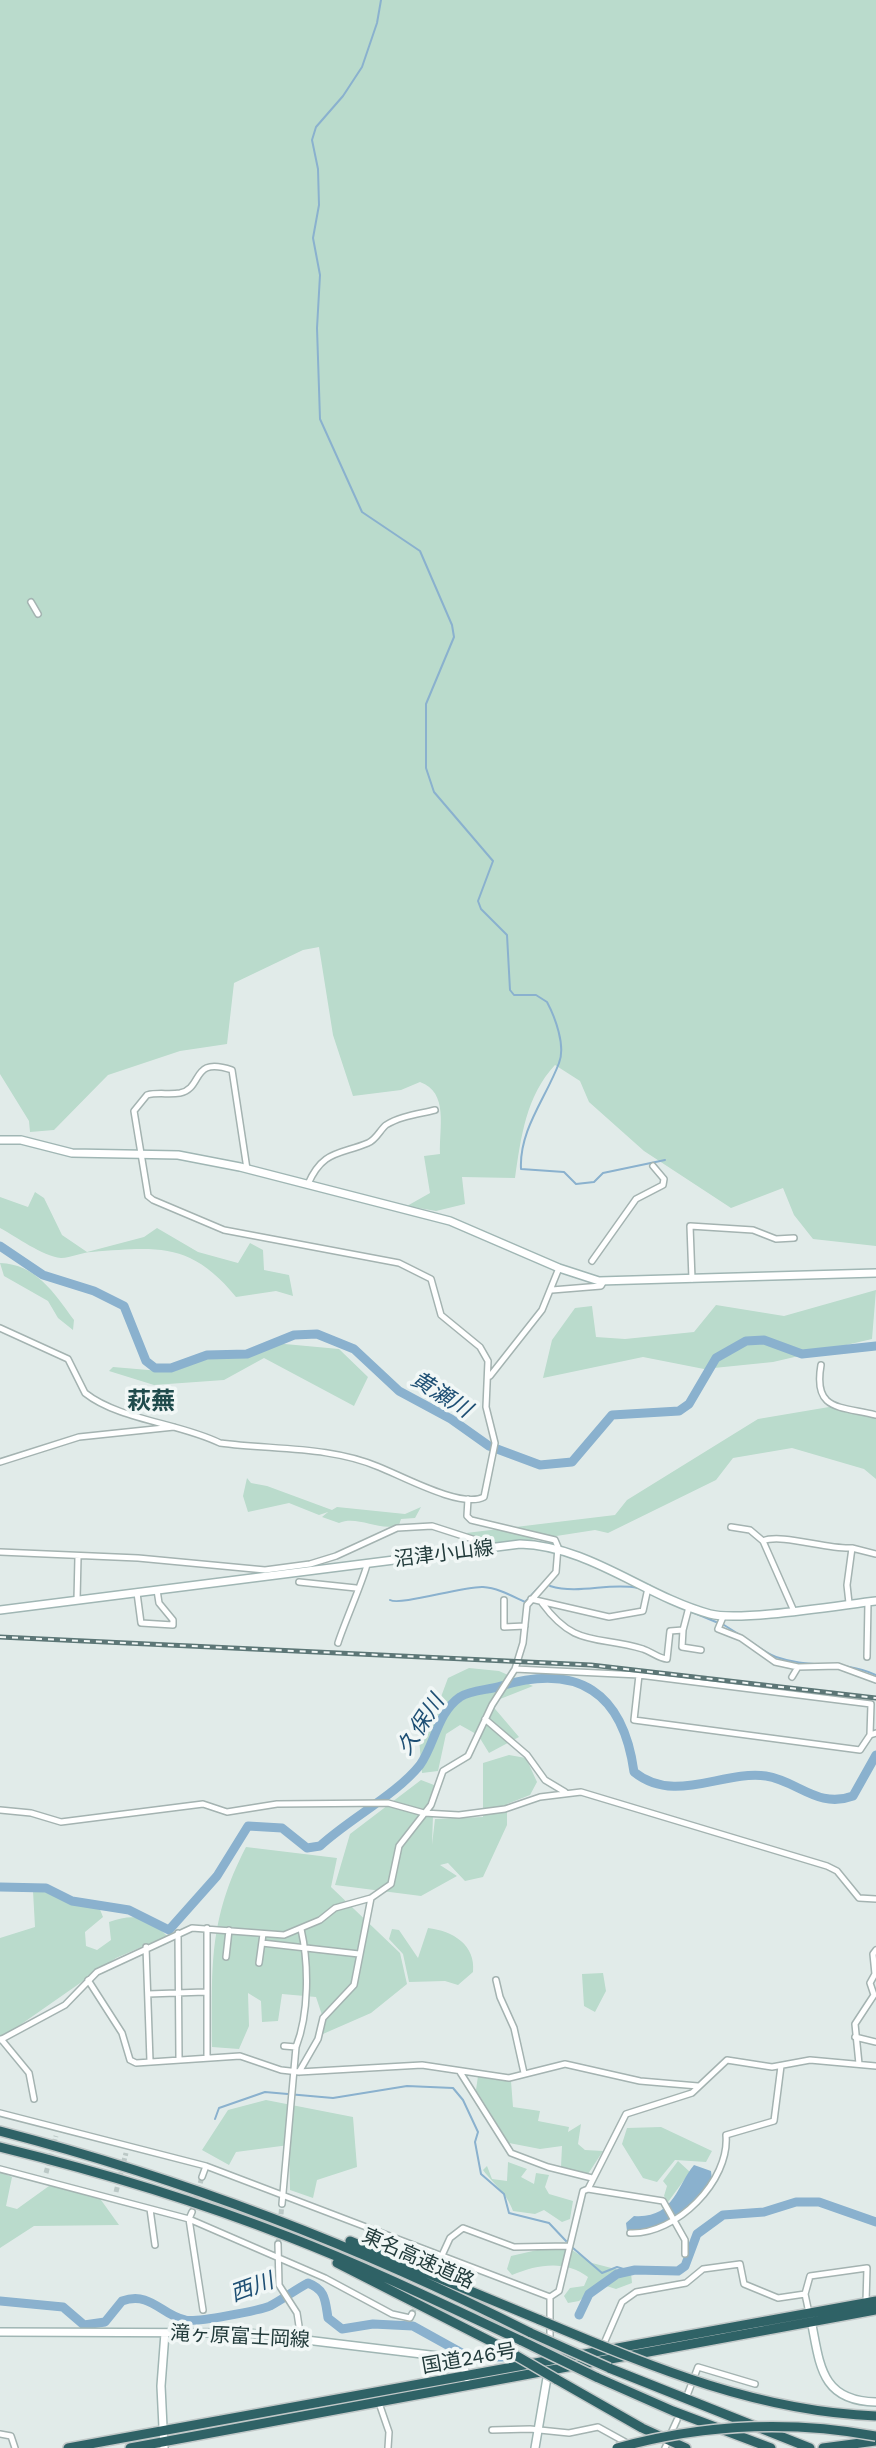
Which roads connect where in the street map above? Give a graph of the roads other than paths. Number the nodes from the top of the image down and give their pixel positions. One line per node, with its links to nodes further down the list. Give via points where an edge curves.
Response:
1 (31, 602): 2 (street)
2 (38, 614)
3 (435, 1110): 8 (street, via 400,1118 370,1143 332,1155 316,1166)
4 (0, 1140): 5 (main road, via 72,1153)
5 (139, 1153): 7 (main road, via 199,1157); 7 (street, via 134,1111 142,1099 153,1093 181,1093 198,1072 222,1067 232,1070); 18 (street, via 148,1196 212,1226 399,1263 427,1275 441,1315 485,1352)
6 (653, 1166): 10 (street, via 663,1185 636,1199)
7 (247, 1169): 8 (main road)
8 (308, 1184): 11 (main road, via 450,1221)
9 (794, 1238): 13 (street, via 690,1226)
10 (592, 1261)
11 (559, 1268): 14 (main road); 15 (street)
12 (876, 1273): 13 (main road)
13 (692, 1280): 14 (main road)
14 (604, 1281): 15 (street, via 601,1286)
15 (552, 1290): 18 (street)
16 (0, 1328): 20 (street, via 68,1359 90,1397)
17 (821, 1365): 19 (street, via 820,1396 835,1406)
18 (489, 1377): 22 (street, via 486,1407 495,1443 493,1460 487,1492 480,1499)
19 (876, 1415)
20 (177, 1427): 21 (street, via 79,1437); 22 (street, via 220,1443 354,1458 425,1488)
21 (0, 1462)
22 (468, 1499): 26 (street, via 471,1520 555,1540)
23 (731, 1527): 24 (street, via 750,1530)
24 (763, 1541): 27 (street, via 778,1537); 45 (street)
25 (497, 1547): 26 (main road, 沼津小山線); 31 (main road, 沼津小山線); 32 (street, via 432,1526 397,1528 336,1556)
26 (558, 1547): 35 (main road, 沼津小山線); 38 (street, via 556,1572)
27 (852, 1548): 29 (street); 43 (street)
28 (0, 1552): 30 (street)
29 (876, 1554)
30 (78, 1557): 32 (street, via 171,1560); 39 (street)
31 (367, 1564): 32 (main road, 沼津小山線); 34 (street)
32 (265, 1573): 36 (main road, 沼津小山線)
33 (299, 1582): 34 (street)
34 (356, 1588): 50 (street)
35 (648, 1588): 42 (street, via 643,1611 609,1617); 44 (main road, 沼津小山線)
36 (157, 1590): 37 (main road, 沼津小山線); 37 (street, via 173,1625 141,1623)
37 (137, 1593): 39 (main road, 沼津小山線)
38 (531, 1599): 42 (street); 48 (street)
39 (77, 1600): 46 (main road, 沼津小山線)
40 (504, 1600): 48 (street, via 504,1627)
41 (872, 1601): 43 (main road, 沼津小山線); 52 (street)
42 (542, 1603): 49 (street, via 555,1622 576,1636 643,1649 662,1659 667,1659 670,1631)
43 (849, 1603): 45 (main road, 沼津小山線)
44 (689, 1607): 47 (main road, 沼津小山線); 49 (street)
45 (793, 1609): 47 (main road, 沼津小山線)
46 (0, 1610)
47 (723, 1617): 53 (street, via 718,1629 775,1662)
48 (525, 1626): 54 (street)
49 (683, 1630): 51 (street, via 682,1647)
50 (338, 1643)
51 (701, 1650)
52 (867, 1657)
53 (798, 1667): 56 (street); 57 (street, via 838,1666)
54 (513, 1672): 55 (street); 58 (street)
55 (639, 1675): 59 (street, via 871,1704); 59 (street, via 634,1720 860,1750)
56 (792, 1677)
57 (876, 1680)
58 (485, 1719): 60 (street, via 527,1755 545,1780); 62 (street, via 468,1756 443,1771)
59 (873, 1734)
60 (566, 1793): 62 (street, via 487,1812); 64 (street, via 599,1796 827,1866 859,1898)
61 (0, 1810): 62 (street, via 61,1822 203,1804 227,1812 264,1805 388,1803)
62 (424, 1813): 63 (street, via 399,1846 391,1884)
63 (371, 1898): 66 (street, via 335,1908); 74 (street)
64 (876, 1899)
65 (207, 1928): 67 (street); 68 (street); 79 (street)
66 (301, 1929): 69 (street); 72 (street)
67 (229, 1930): 69 (street); 75 (street)
68 (178, 1933): 71 (street); 80 (street)
69 (263, 1934): 70 (street)
70 (262, 1943): 72 (street); 76 (street)
71 (146, 1947): 77 (street); 81 (street)
72 (305, 1948): 74 (street); 86 (street, via 302,2033)
73 (876, 1950): 82 (street, via 870,1983 874,1995 855,2024)
74 (359, 1954): 93 (street, via 354,1985 323,2018 318,2039)
75 (226, 1957)
76 (259, 1963)
77 (88, 1980): 83 (street, via 65,2005); 89 (street, via 122,2033 130,2060)
78 (496, 1980): 95 (street)
79 (205, 1992): 80 (street); 87 (street)
80 (179, 1993): 81 (street); 88 (street)
81 (148, 1994): 89 (street)
82 (855, 2037): 84 (street); 90 (street)
83 (0, 2040): 97 (street, via 29,2073)
84 (876, 2042)
85 (284, 2046): 86 (street)
86 (296, 2047): 93 (street)
87 (207, 2056): 88 (street); 93 (street, via 252,2058)
88 (179, 2058): 89 (street)
89 (150, 2061)
90 (859, 2064): 91 (street, via 810,2060); 92 (street)
91 (781, 2066): 96 (street, via 727,2060); 117 (street, via 774,2121 726,2135 714,2182)
92 (876, 2066)
93 (296, 2071): 94 (street, via 422,2065); 111 (street)
94 (460, 2072): 95 (street, via 509,2078); 108 (street, via 511,2153)
95 (524, 2073): 96 (street, via 565,2064 640,2081)
96 (698, 2086): 108 (street, via 692,2093 626,2114)
97 (34, 2099)
98 (0, 2113): 99 (street)
99 (59, 2126): 101 (street); 102 (street)
100 (0, 2131): 109 (highway, 東名高速道路)
101 (56, 2136)
102 (129, 2145): 104 (street); 105 (street)
103 (0, 2147): 112 (highway, 東名高速道路)
104 (126, 2153)
105 (206, 2166): 107 (street); 111 (street)
106 (0, 2169): 114 (street, via 46,2176)
107 (202, 2177)
108 (592, 2178): 110 (street)
109 (188, 2185): 143 (highway, bridge, via 299,2220 715,2390 802,2409); 160 (highway, 東名高速道路, bridge, via 296,2224 609,2368)
110 (588, 2189): 117 (street, via 663,2201); 121 (street, via 579,2201)
111 (283, 2193): 113 (street); 124 (street)
112 (184, 2199): 137 (highway, bridge, via 333,2261); 159 (highway, 東名高速道路, bridge, via 335,2255 596,2377)
113 (282, 2204)
114 (150, 2209): 116 (street); 120 (street)
115 (192, 2212): 116 (street)
116 (189, 2219): 123 (street); 129 (street)
117 (676, 2219): 118 (street, via 648,2234); 122 (street)
118 (630, 2233)
119 (278, 2244): 123 (street)
120 (155, 2245)
121 (569, 2246): 124 (street, via 514,2247 463,2228 450,2238); 127 (street, via 559,2291)
122 (685, 2254)
123 (277, 2256): 131 (street, via 392,2314); 135 (street, via 282,2290 297,2313)
124 (441, 2256): 125 (street); 127 (street)
125 (438, 2264)
126 (805, 2294): 128 (street, via 810,2276 867,2268); 132 (street); 136 (street, via 778,2298 744,2284 740,2264 703,2269 686,2283 655,2286 622,2302)
127 (550, 2297): 137 (street)
128 (871, 2302): 132 (highway, 国道246号)
129 (203, 2310)
130 (876, 2310): 132 (highway, 国道246号)
131 (412, 2314)
132 (810, 2318): 136 (highway, 国道246号); 137 (highway, 国道246号); 142 (main road, via 820,2366 831,2387 851,2400)
133 (0, 2332): 134 (main road, 滝ヶ原富士岡線)
134 (165, 2333): 135 (main road, 滝ヶ原富士岡線); 150 (main road)
135 (301, 2339): 138 (main road, 滝ヶ原富士岡線, via 455,2358 462,2361)
136 (600, 2352): 137 (highway, 国道246号)
137 (551, 2371): 138 (highway, 国道246号); 141 (highway, 国道246号); 146 (main road); 158 (highway, via 642,2428)
138 (467, 2378): 150 (highway, 国道246号)
139 (755, 2384): 140 (street, via 698,2367)
140 (688, 2393)
141 (378, 2402): 150 (highway, 国道246号); 154 (street, via 389,2432)
142 (876, 2402)
143 (876, 2416)
144 (677, 2420): 147 (street)
145 (492, 2430): 146 (street)
146 (538, 2430): 155 (main road); 157 (street, via 569,2433 598,2427)
147 (672, 2431)
148 (0, 2434): 151 (street, via 11,2436)
149 (876, 2439): 156 (highway, bridge, via 809,2426 741,2426); 161 (highway)
150 (164, 2441): 152 (highway, 国道246号); 153 (highway, 国道246号)
151 (15, 2448)
152 (68, 2448)
153 (130, 2448)
154 (388, 2448)
155 (535, 2448)
156 (617, 2448)
157 (636, 2448)
158 (686, 2448)
159 (771, 2448)
160 (810, 2448)
161 (823, 2448)

